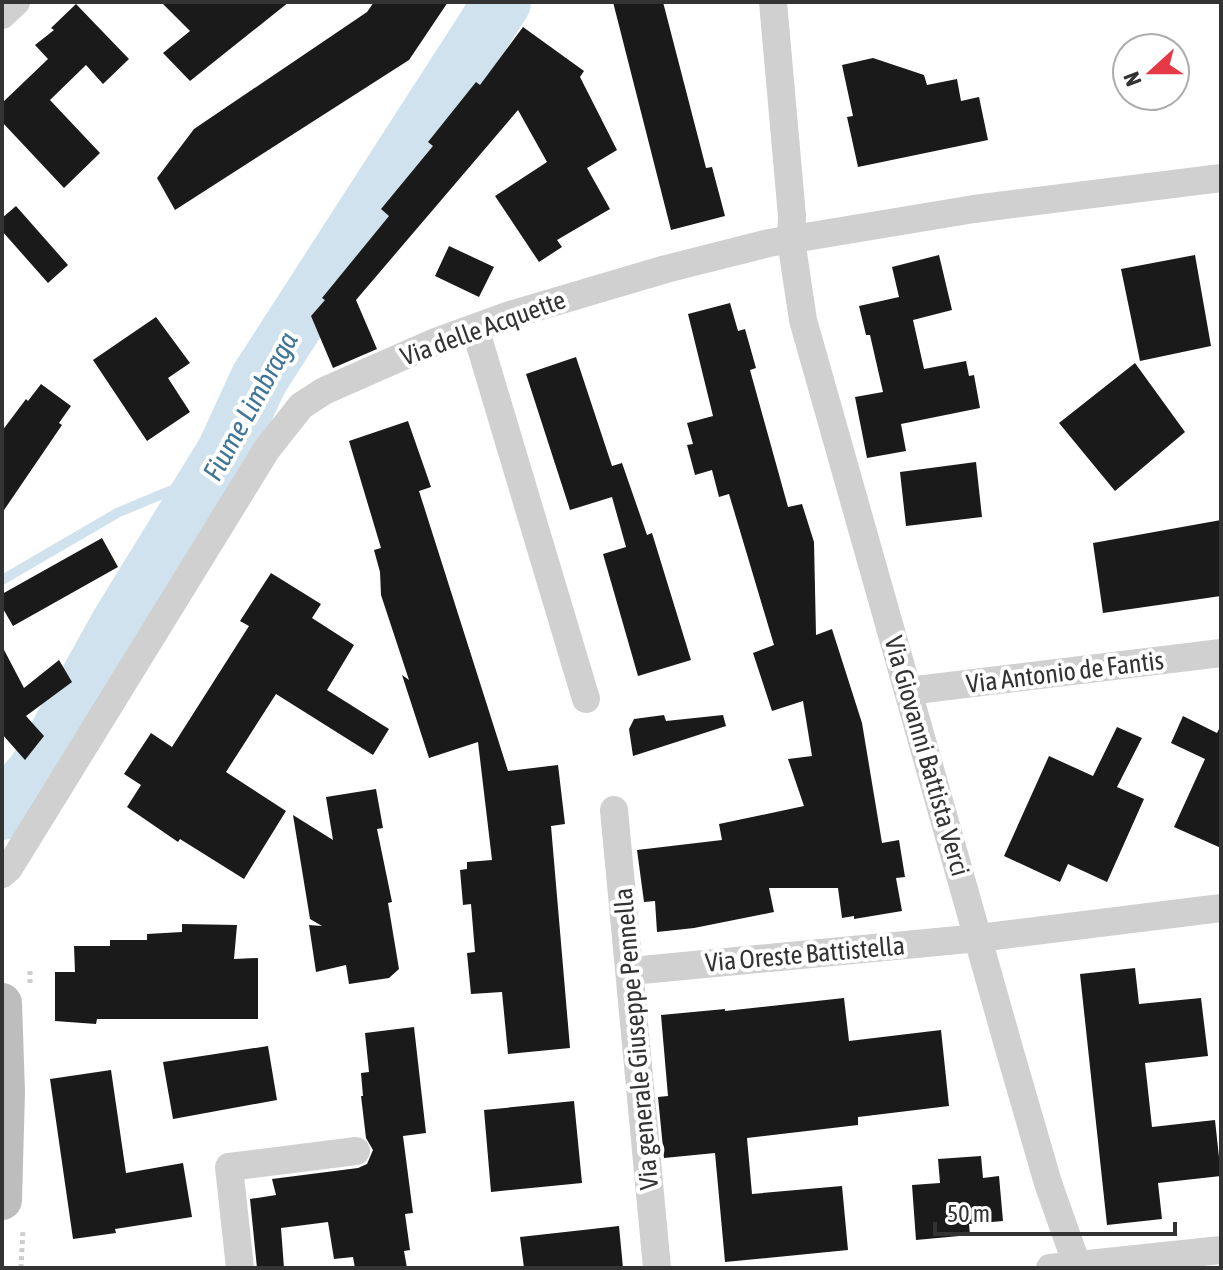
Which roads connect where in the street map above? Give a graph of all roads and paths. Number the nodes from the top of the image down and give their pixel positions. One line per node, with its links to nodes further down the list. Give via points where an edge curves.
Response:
1 (16, 2): 3 (street)
2 (773, 2): 5 (street, Via Giovanni Battista Verci)
3 (2, 15)
4 (1221, 178): 5 (street, Via delle Acquette, via 1041,199)
5 (791, 240): 6 (street, Via delle Acquette, via 666,269); 8 (street, Via Giovanni Battista Verci, via 813,361)
6 (475, 328): 9 (street); 11 (street, Via delle Acquette, via 324,391 286,423)
7 (1221, 653): 8 (street, Via Antonio de Fantis)
8 (908, 691): 13 (street, Via Giovanni Battista Verci)
9 (586, 699)
10 (614, 810): 14 (street, Via generale Giuseppe Pennella)
11 (2, 874)
12 (1221, 908): 13 (street, Via Oreste Battistella)
13 (979, 938): 14 (street, Via Oreste Battistella); 19 (street, Via Giovanni Battista Verci)
14 (631, 971): 21 (street, Via generale Giuseppe Pennella)
15 (2, 1003): 17 (street)
16 (356, 1151): 20 (street, via 229,1167)
17 (2, 1200)
18 (1221, 1250): 19 (street)
19 (1069, 1267)
20 (240, 1268)
21 (657, 1268)

